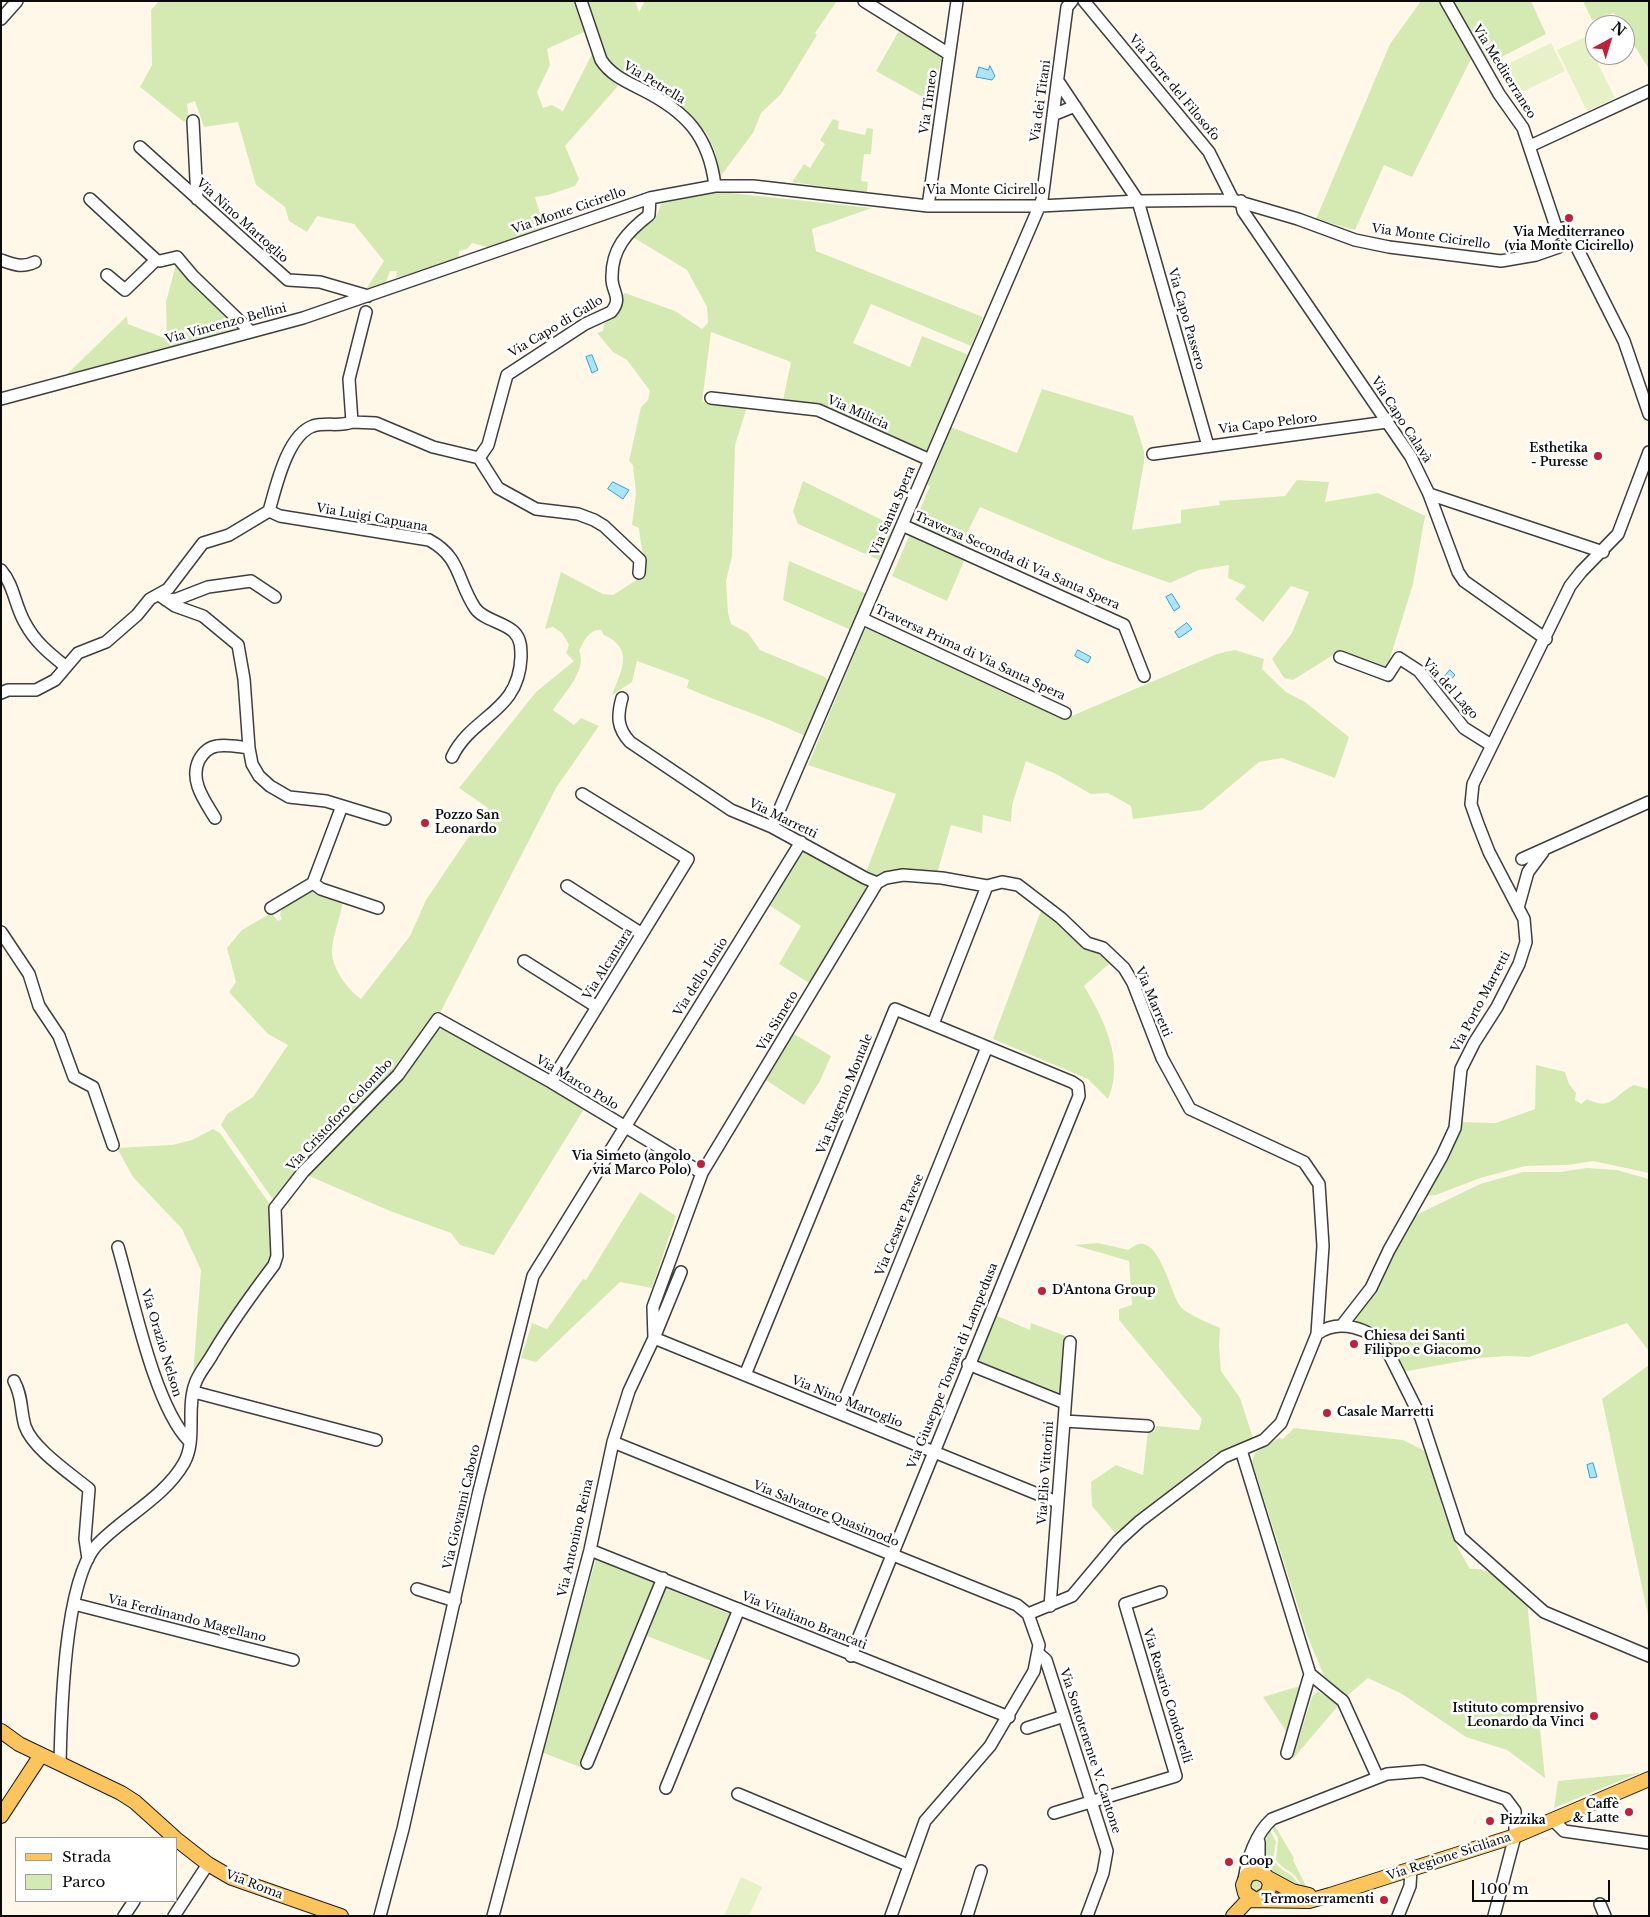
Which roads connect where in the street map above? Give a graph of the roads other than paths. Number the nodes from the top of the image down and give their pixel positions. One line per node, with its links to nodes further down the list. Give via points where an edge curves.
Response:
1 (17, 1): 8 (street)
2 (581, 1): 17 (street, Via Petrella, via 606,68 614,76 676,109 699,132 713,165)
3 (864, 1): 9 (street)
4 (957, 1): 9 (street, Via Timeo)
5 (1072, 1): 10 (street, Via dei Titani, via 1067,6)
6 (1084, 1): 23 (street, Via Torre del Filosofo, via 1212,155)
7 (1446, 1): 15 (street, Via Mediterraneo, via 1499,94 1523,128)
8 (1, 19)
9 (949, 54): 24 (street, Via Timeo)
10 (1058, 81): 12 (street, Via Capo Passero); 13 (street, Via dei Titani)
11 (1649, 91): 15 (street)
12 (1075, 106): 13 (street); 22 (street, Via Capo Passero)
13 (1053, 115): 25 (street, Via dei Titani)
14 (193, 121): 21 (street)
15 (1530, 146): 18 (street, Via Mediterraneo)
16 (140, 147): 21 (street, Via Nino Martoglio)
17 (715, 186): 19 (street, Via Monte Cicirello); 24 (street, Via Monte Cicirello, via 753,186)
18 (1544, 187): 26 (street, via 1555,224); 27 (street)
19 (650, 198): 34 (street, Via Monte Cicirello); 47 (street, Via Capo di Gallo, via 649,215 627,232 618,244 614,257 612,281 616,291 612,312 585,324 507,375 488,445)
20 (90, 199): 31 (street)
21 (197, 199): 36 (street, Via Nino Martoglio, via 288,280 320,282)
22 (1138, 200): 23 (street, Via Monte Cicirello); 25 (street, Via Monte Cicirello); 44 (street, Via Capo Passero)
23 (1237, 200): 29 (street, Via Monte Cicirello, via 1355,240 1389,247 1501,261); 43 (street, Via Capo Calavà)
24 (928, 206): 25 (street, Via Monte Cicirello)
25 (1040, 206): 48 (street, Via Santa Spera)
26 (1554, 234): 27 (street, via 1564,228); 28 (street, via 1554,242); 29 (street, via 1542,247)
27 (1570, 234): 28 (street, via 1571,242); 33 (street)
28 (1561, 247): 29 (street, Via Monte Cicirello); 33 (street)
29 (1524, 258)
30 (1, 260): 32 (street, via 18,266)
31 (156, 260): 35 (street, via 125,290); 38 (street, via 180,259 193,276)
32 (35, 262)
33 (1584, 264): 41 (street, via 1624,341)
34 (455, 266): 36 (street, Via Vincenzo Bellini)
35 (107, 275)
36 (368, 296): 38 (street, Via Vincenzo Bellini, via 304,318)
37 (366, 312): 42 (street, via 349,379)
38 (250, 331): 40 (street, Via Vincenzo Bellini)
39 (711, 398): 48 (street, Via Milicia, via 818,410)
40 (1, 399)
41 (1649, 414)
42 (352, 422): 47 (street, via 376,423 433,447); 50 (street, via 311,427 298,437 291,447)
43 (1387, 422): 44 (street, Via Capo Peloro); 49 (street, Via Capo Calavà, via 1411,457)
44 (1208, 446): 46 (street, Via Capo Peloro)
45 (1649, 452): 52 (street, Via Porto Marretti, via 1624,523)
46 (1154, 454)
47 (479, 458): 54 (street, via 498,488 536,509 578,514 604,526 640,560)
48 (930, 460): 51 (street, Via Santa Spera)
49 (1429, 494): 52 (street); 58 (street, Via Capo Calavà, via 1464,581)
50 (269, 511): 55 (street, via 229,535 203,543); 67 (street, Via Luigi Capuana, via 280,516 429,540 445,548 476,610 514,632 521,645 521,670 511,694 499,710 466,734)
51 (902, 525): 57 (street, Via Santa Spera); 61 (street, Traversa Seconda di Via Santa Spera, via 1124,625)
52 (1602, 552): 58 (street, Via Porto Marretti, via 1570,586)
53 (1, 570): 60 (street, via 11,585 24,622 40,646)
54 (639, 573)
55 (162, 597): 56 (street, via 177,599 208,587 251,581); 60 (street, via 150,599 106,642 84,649); 66 (street, via 175,606 203,616 238,646)
56 (275, 597)
57 (862, 619): 64 (street, Traversa Prima di Via Santa Spera); 73 (street, Via Santa Spera)
58 (1546, 639): 65 (street, Via Porto Marretti)
59 (1340, 657): 65 (street, Via del Lago, via 1388,675 1399,658 1419,672 1464,728)
60 (65, 666): 62 (street, via 54,680 36,690)
61 (1144, 676)
62 (1, 693)
63 (622, 698): 73 (street, Via Marretti, via 619,724 630,742 731,810)
64 (1065, 713)
65 (1492, 745): 83 (street, Via Porto Marretti, via 1473,784 1471,804 1489,852)
66 (249, 748): 70 (street, via 252,764 259,776 281,794); 71 (street, via 219,745 201,756 196,766 196,782)
67 (452, 757)
68 (582, 794): 85 (street, Via Alcantara, via 688,859)
69 (1649, 802): 75 (street)
70 (342, 806): 72 (street); 77 (street)
71 (215, 818)
72 (385, 820)
73 (772, 827): 74 (street, Via Marretti)
74 (801, 842): 78 (street, Via Marretti); 93 (street, Via dello Ionio)
75 (1546, 849): 76 (street); 83 (street, via 1528,872)
76 (1522, 859)
77 (313, 883): 81 (street); 82 (street, via 321,889)
78 (877, 883): 80 (street, Via Marretti, via 903,875); 95 (street, Via Simeto)
79 (567, 886): 85 (street)
80 (986, 886): 89 (street); 99 (street, Via Marretti, via 1002,882 1018,885 1087,943 1103,948 1124,968 1162,1058 1190,1109 1304,1162 1319,1184 1323,1246)
81 (271, 908)
82 (378, 908)
83 (1518, 908): 98 (street, Via Porto Marretti, via 1524,919 1526,942 1497,1008 1461,1069 1455,1128 1371,1288)
84 (1, 932): 94 (street, via 29,974 39,1006 59,1036 74,1077 93,1087)
85 (642, 934): 87 (street, Via Alcantara)
86 (524, 961): 87 (street)
87 (597, 1007): 91 (street, Via Alcantara)
88 (438, 1019): 91 (street, Via Marco Polo); 105 (street, Via Cristoforo Colombo, via 398,1074 303,1172 275,1208 277,1256 274,1265 235,1317 195,1384)
89 (933, 1024): 90 (street, Via Eugenio Montale); 103 (street, Via Eugenio Montale, via 895,1009)
90 (987, 1047): 92 (street, Via Eugenio Montale); 107 (street, Via Cesare Pavese)
91 (550, 1082): 93 (street, Via Marco Polo)
92 (1078, 1086): 102 (street, Via Giuseppe Tomasi di Lampedusa, via 1078,1096)
93 (624, 1126): 95 (street, Via Marco Polo); 122 (street, Via Giovanni Caboto, via 533,1276)
94 (113, 1145)
95 (702, 1173): 100 (street, Via Antonino Reina, via 652,1307)
96 (118, 1247): 111 (street, Via Orazio Nelson, via 161,1392 175,1425)
97 (681, 1272): 100 (street)
98 (1343, 1324): 99 (street, via 1325,1328); 129 (street, via 1382,1342 1386,1348 1422,1418 1460,1537 1544,1612)
99 (1317, 1334): 113 (street, Via Marretti, via 1281,1423 1264,1440)
100 (654, 1338): 103 (street, Via Nino Martoglio); 112 (street, Via Antonino Reina, via 629,1391)
101 (1070, 1342): 106 (street, Via Elio Vittorini)
102 (968, 1364): 106 (street); 114 (street, Via Giuseppe Tomasi di Lampedusa)
103 (745, 1375): 107 (street, Via Nino Martoglio)
104 (14, 1381): 118 (street, via 20,1392 29,1435 89,1488 85,1539)
105 (194, 1392): 110 (street); 111 (street, Via Cristoforo Colombo)
106 (1065, 1403): 108 (street, Via Elio Vittorini)
107 (839, 1413): 114 (street, Via Nino Martoglio)
108 (1064, 1421): 109 (street); 115 (street, Via Elio Vittorini)
109 (1148, 1426)
110 (376, 1440)
111 (189, 1441): 118 (street, Via Cristoforo Colombo, via 184,1462 173,1477 96,1546)
112 (613, 1442): 116 (street, Via Antonino Reina); 117 (street, Via Salvatore Quasimodo)
113 (1241, 1450): 124 (street, Via Marretti, via 1224,1457 1140,1520 1072,1596); 131 (street)
114 (933, 1451): 115 (street, Via Nino Martoglio); 117 (street, Via Giuseppe Tomasi di Lampedusa)
115 (1058, 1502): 124 (street, Via Elio Vittorini)
116 (590, 1550): 119 (street, Via Vitaliano Brancati); 167 (street, Via Antonino Reina)
117 (892, 1555): 126 (street, Via Salvatore Quasimodo, via 1017,1605); 128 (street, Via Giuseppe Tomasi di Lampedusa)
118 (88, 1559): 123 (street, Via Cristoforo Colombo)
119 (663, 1578): 125 (street, Via Vitaliano Brancati); 138 (street)
120 (417, 1589): 122 (street)
121 (1161, 1592): 144 (street, Via Rosario Condorelli, via 1125,1604 1176,1776)
122 (455, 1601): 166 (street, Via Giovanni Caboto)
123 (74, 1604): 130 (street, Via Ferdinando Magellano); 139 (street, Via Cristoforo Colombo, via 65,1658)
124 (1050, 1606): 126 (street, Via Marretti)
125 (739, 1609): 128 (street, Via Vitaliano Brancati); 142 (street)
126 (1028, 1614): 127 (street, via 1039,1645)
127 (1038, 1654): 132 (street, Via Sottotenente V. Cantone, via 1046,1660); 133 (street, via 1034,1672)
128 (852, 1656): 133 (street, Via Vitaliano Brancati)
129 (1649, 1656)
130 (293, 1660)
131 (1310, 1674): 136 (street); 140 (street, via 1343,1701)
132 (1064, 1716): 134 (street); 144 (street, Via Sottotenente V. Cantone)
133 (1009, 1717): 154 (street, via 990,1746 924,1821)
134 (1028, 1728)
135 (1, 1731): 137 (main road, Via Roma)
136 (1287, 1754)
137 (40, 1755): 139 (main road, Via Roma); 146 (main road)
138 (587, 1763)
139 (60, 1764): 150 (main road, Via Roma, via 121,1793)
140 (1377, 1776): 148 (street, via 1272,1820); 149 (street, via 1423,1772 1506,1799 1515,1811)
141 (1649, 1779): 147 (main road, Via Regione Siciliana)
142 (666, 1788)
143 (738, 1794): 154 (street)
144 (1091, 1802): 145 (street); 170 (street, Via Sottotenente V. Cantone, via 1107,1851 1103,1873)
145 (1054, 1813)
146 (1, 1816)
147 (1553, 1820): 149 (main road, Via Regione Siciliana); 152 (street, via 1564,1830)
148 (1260, 1835): 157 (street, via 1259,1862); 158 (street)
149 (1515, 1836): 155 (main road, Via Regione Siciliana); 173 (street)
150 (174, 1837)
151 (178, 1841): 153 (main road, Via Roma)
152 (1649, 1843)
153 (208, 1864): 164 (street); 165 (main road, Via Roma, via 241,1882)
154 (908, 1865): 168 (street)
155 (1411, 1869): 159 (main road, Via Regione Siciliana); 172 (street, via 1410,1886)
156 (981, 1871): 169 (street)
157 (1266, 1876): 158 (main road, via 1254,1872); 159 (main road, via 1302,1894); 160 (main road, via 1269,1891)
158 (1244, 1881): 160 (main road, via 1245,1893); 171 (main road)
159 (1330, 1895): 160 (main road, Via Regione Siciliana, via 1309,1901)
160 (1256, 1899): 171 (main road, via 1240,1905)
161 (133, 1902): 163 (street)
162 (1600, 1904): 174 (street)
163 (124, 1916)
164 (174, 1916)
165 (341, 1916)
166 (380, 1916)
167 (493, 1916)
168 (891, 1916)
169 (967, 1916)
170 (1087, 1916)
171 (1232, 1916)
172 (1398, 1916)
173 (1494, 1916)
174 (1605, 1916)

